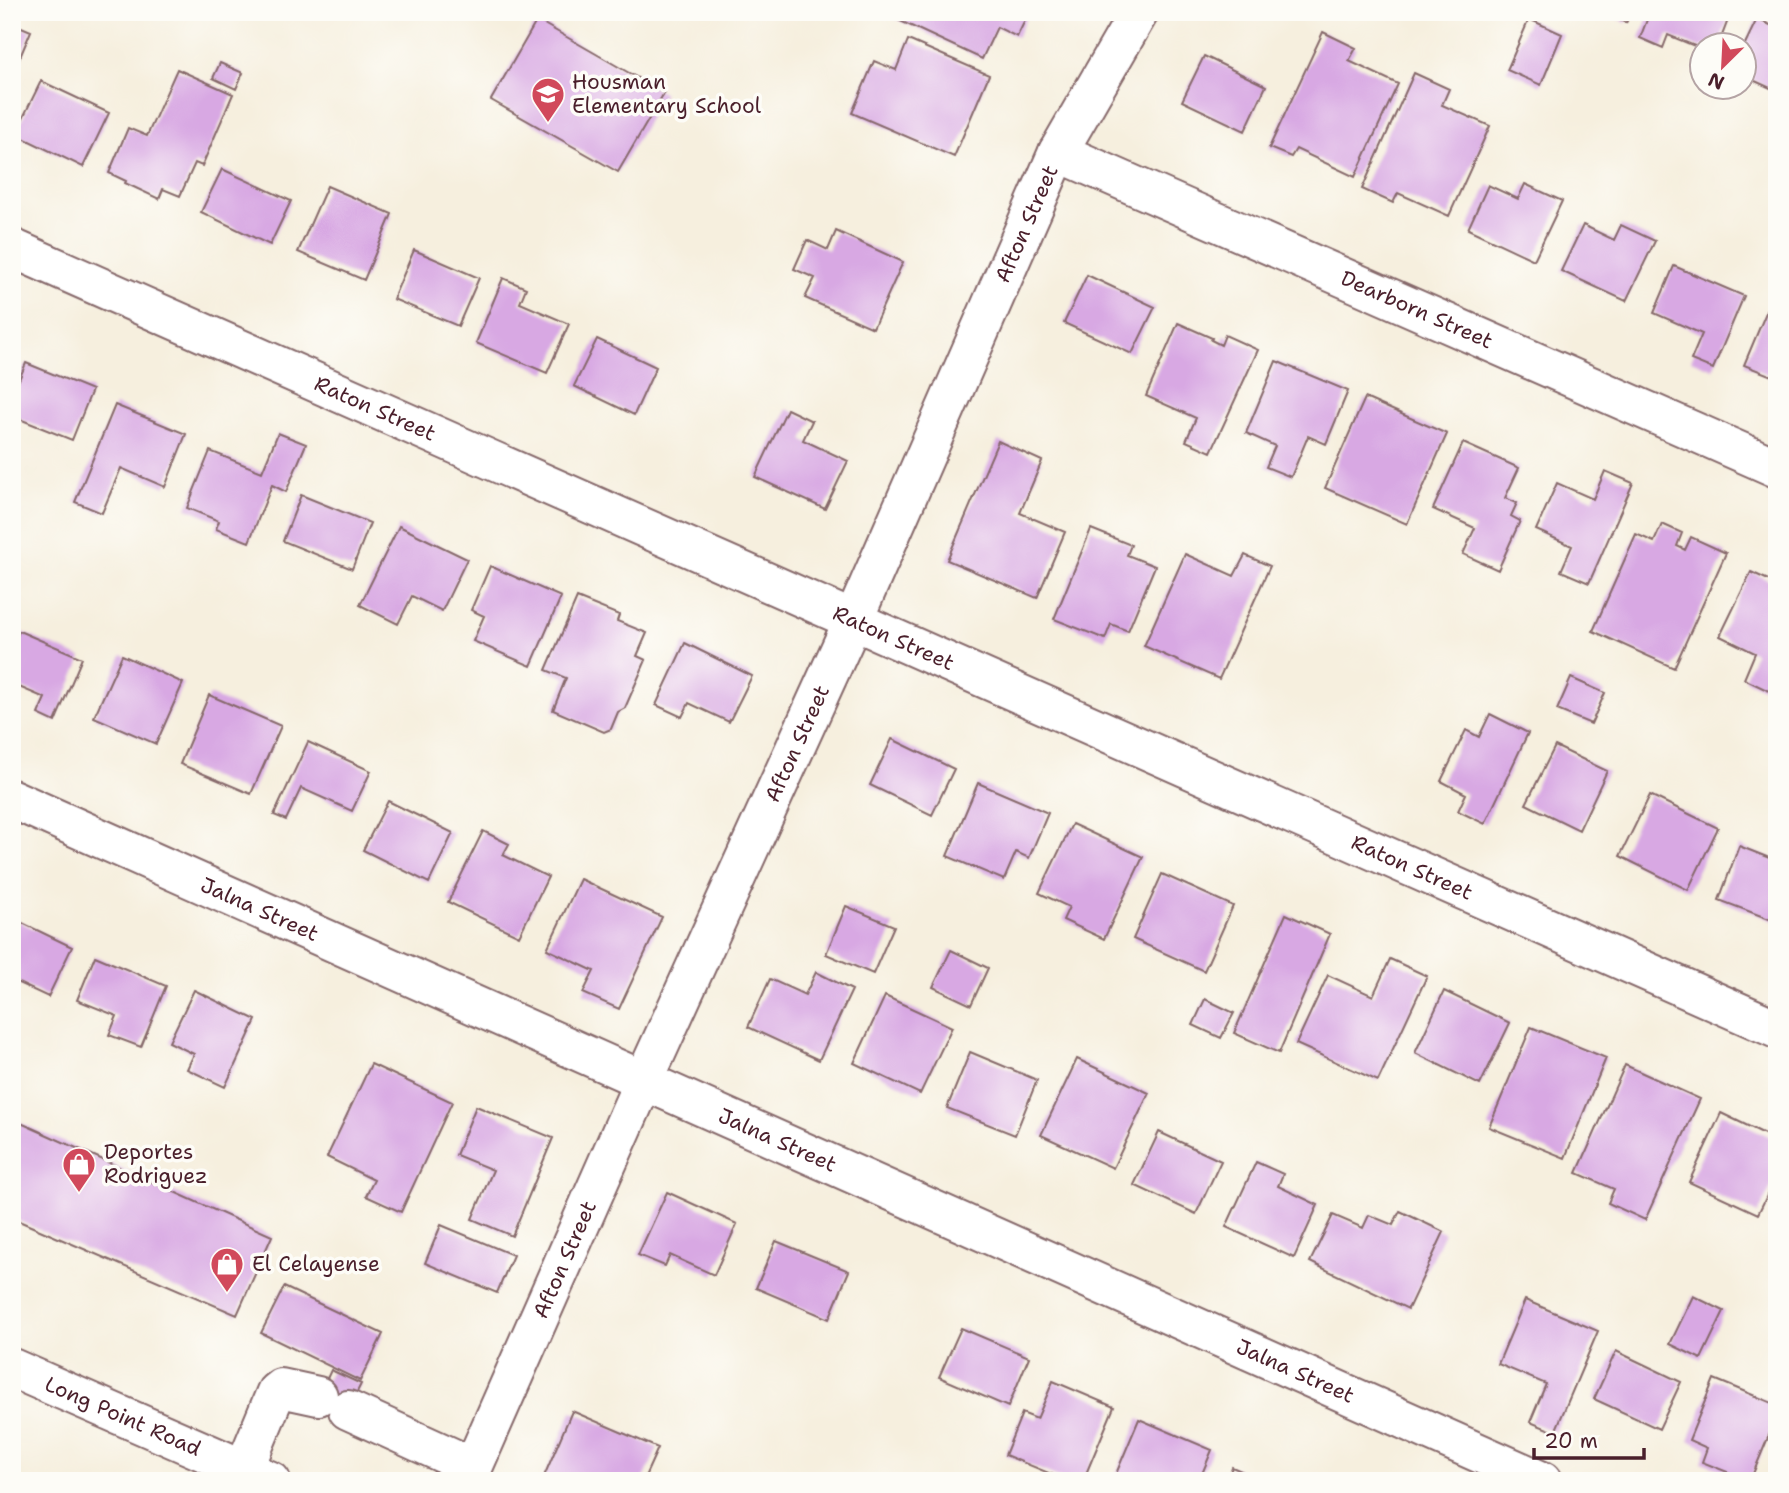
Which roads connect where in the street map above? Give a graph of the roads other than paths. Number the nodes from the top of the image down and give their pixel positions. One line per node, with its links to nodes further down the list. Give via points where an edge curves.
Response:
1 (1139, 12): 2 (street, Afton Street)
2 (1058, 152): 4 (street, Dearborn Street); 5 (street, Afton Street)
3 (12, 248): 5 (street, Raton Street)
4 (1777, 468)
5 (853, 621): 7 (street, Raton Street); 8 (street, Afton Street)
6 (12, 799): 8 (street, Jalna Street)
7 (1777, 1029)
8 (644, 1080): 10 (street, Afton Street); 12 (street, Jalna Street)
9 (12, 1367): 11 (street, Long Point Road)
10 (470, 1474): 11 (street, via 333,1403 281,1388 276,1392)
11 (257, 1475)
12 (1542, 1481)

